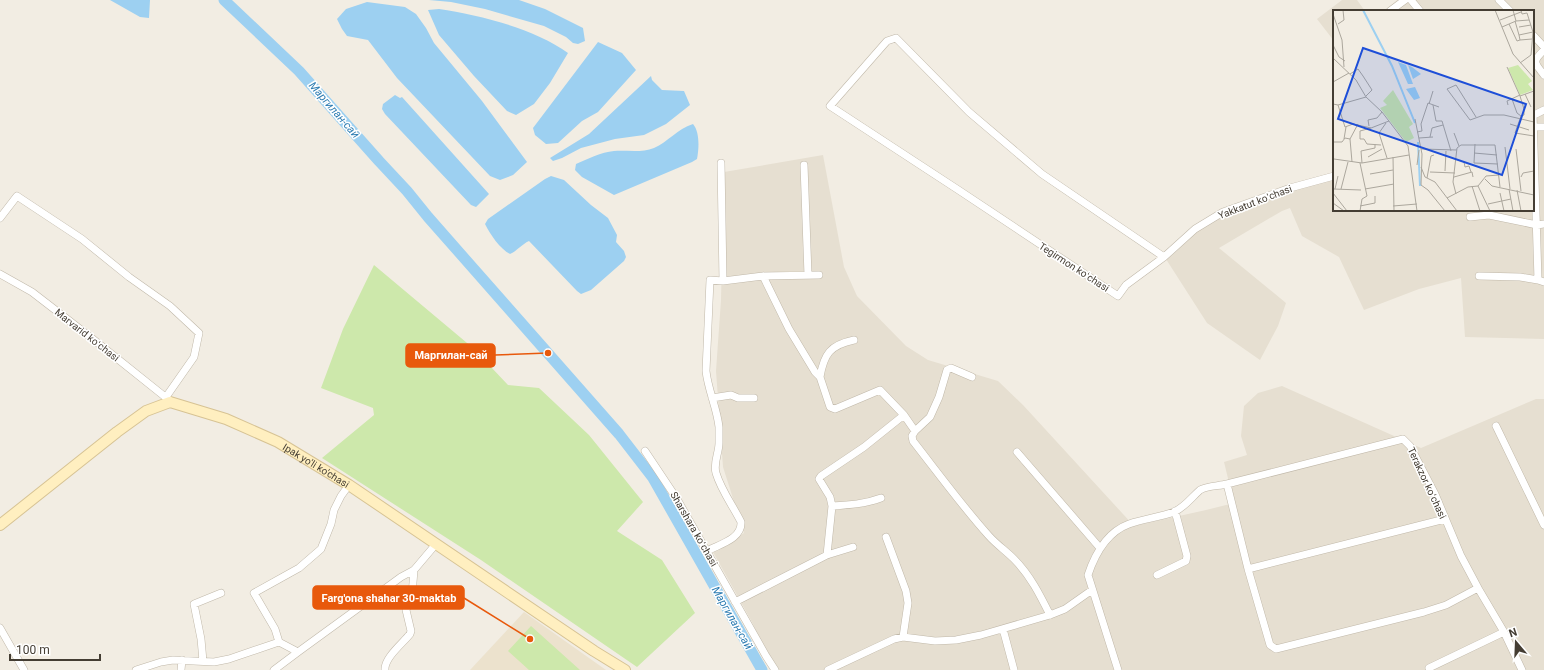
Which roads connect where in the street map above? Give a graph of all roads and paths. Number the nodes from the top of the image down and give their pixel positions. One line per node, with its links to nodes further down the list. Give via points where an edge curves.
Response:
1 (1405, 0): 4 (street)
2 (1411, 0): 5 (street)
3 (1499, 0): 6 (street)
4 (1391, 10)
5 (1419, 10)
6 (1509, 10)
7 (1534, 37): 8 (street)
8 (1544, 48): 9 (street, via 1535,64)
9 (1544, 75)
10 (1544, 110): 11 (street)
11 (1534, 115)
12 (1534, 127): 13 (street); 19 (street)
13 (1544, 127)
14 (721, 163): 26 (street)
15 (804, 165): 22 (street)
16 (1333, 176): 20 (street, Yakkatut koʻchasi, via 1290,188 1223,212 1195,229)
17 (1470, 217): 19 (street, via 1489,215)
18 (0, 218): 33 (street, via 17,196 82,239 170,306 199,333 194,357)
19 (1540, 224): 27 (street)
20 (1164, 257): 20 (street, Tegirmon koʻchasi, via 1126,286 1118,296 830,106 887,41 896,38 969,112 1042,174)
21 (0, 274): 33 (street, Marvarid koʻchasi, via 32,292)
22 (808, 275): 23 (street); 24 (street)
23 (819, 275)
24 (763, 276): 26 (street); 29 (street, via 789,329)
25 (1479, 276): 27 (street)
26 (723, 281): 31 (street, via 710,280 706,371)
27 (1541, 281)
28 (854, 340): 29 (street, via 842,342 828,352)
29 (820, 377): 34 (street, via 830,407 835,408 880,390)
30 (972, 377): 36 (street, via 951,368 947,370 930,417)
31 (712, 398): 32 (street, via 731,395 738,398); 51 (street, via 719,444 715,471 741,522 741,528 735,537)
32 (754, 398)
33 (168, 400): 40 (main road, Ipak yo'li ko'chasi, via 226,419 278,442); 45 (main road, via 146,411 117,432)
34 (904, 415): 36 (street); 42 (street, via 864,447 821,476 820,482)
35 (1496, 426): 46 (street)
36 (915, 431): 60 (street, via 913,441 990,537 1027,573)
37 (645, 451): 51 (street, Sharshara koʻchasi)
38 (1017, 452): 50 (street)
39 (1227, 484): 43 (street, Terakzor koʻchasi, via 1201,489); 44 (street, Terakzor koʻchasi, via 1403,439 1410,446); 53 (street)
40 (349, 485): 48 (main road, Ipak yo'li ko'chasi); 65 (street, via 334,510 321,549 299,568 254,593 275,628)
41 (881, 498): 42 (street, via 856,505)
42 (832, 506): 52 (street)
43 (1175, 511): 50 (street, via 1128,525 1115,532); 55 (street, via 1187,556 1186,561)
44 (1445, 519): 53 (street); 56 (street, Terakzor koʻchasi)
45 (0, 525)
46 (1544, 525)
47 (886, 537): 64 (street, via 906,591 908,603)
48 (436, 544): 54 (street); 75 (main road, Ipak yo'li ko'chasi)
49 (853, 547): 52 (street)
50 (1100, 548): 57 (street, via 1088,575)
51 (707, 551): 59 (street, Sharshara koʻchasi)
52 (827, 555): 59 (street)
53 (1248, 569): 56 (street, via 1270,645 1276,649 1424,612 1446,605)
54 (414, 570): 66 (street); 74 (street, via 412,595 406,610 410,634 390,656 384,666)
55 (1157, 575)
56 (1478, 588): 63 (street, Terakzor koʻchasi)
57 (1092, 590): 60 (street, via 1065,609); 79 (street)
58 (220, 593): 68 (street, via 194,604)
59 (736, 602): 76 (street, Sharshara koʻchasi)
60 (1050, 615): 62 (street)
61 (0, 628): 70 (street)
62 (1003, 629): 64 (street, via 949,640); 78 (street)
63 (1504, 632): 69 (street); 80 (street, Terakzor koʻchasi)
64 (903, 637): 77 (street)
65 (279, 642): 66 (street); 68 (street, via 229,659)
66 (298, 652): 73 (street)
67 (182, 660): 68 (street); 71 (street, via 161,662); 72 (street)
68 (203, 661)
69 (1429, 668)
70 (24, 670)
71 (136, 670)
72 (181, 670)
73 (274, 670)
74 (385, 670)
75 (625, 670)
76 (775, 670)
77 (828, 670)
78 (1014, 670)
79 (1118, 670)
80 (1522, 670)

